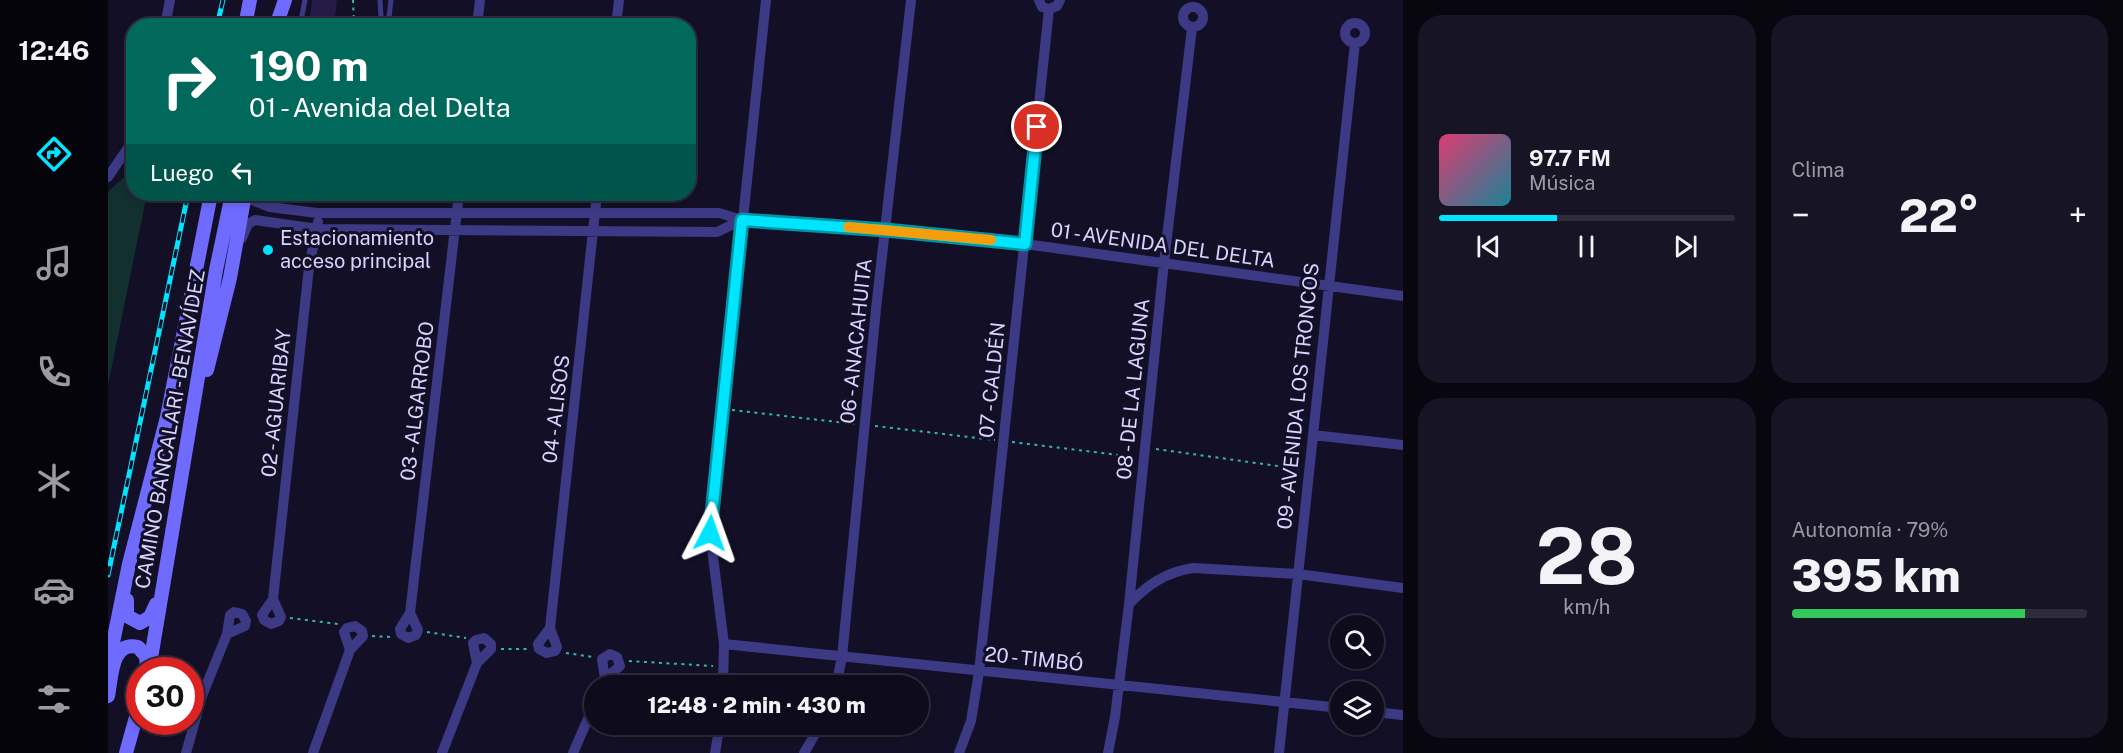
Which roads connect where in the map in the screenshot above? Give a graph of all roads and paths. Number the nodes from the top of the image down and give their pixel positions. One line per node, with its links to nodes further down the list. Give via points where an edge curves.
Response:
1 (170, 0): 15 (street)
2 (250, 0): 16 (main road)
3 (305, 0): 18 (lane)
4 (353, 0): 19 (path)
5 (380, 0): 20 (lane)
6 (391, 0): 21 (lane)
7 (480, 0): 22 (street)
8 (619, 0): 23 (street)
9 (766, 0): 38 (street)
10 (911, 0): 42 (street, 06 - ANACAHUITA)
11 (1039, 0): 14 (street, via 1042,7)
12 (1060, 0): 14 (street, via 1055,8)
13 (285, 1): 17 (main road)
14 (1049, 9): 43 (street, 07 - CALDÉN)
15 (167, 18)
16 (247, 18)
17 (280, 18)
18 (302, 18)
19 (354, 18)
20 (382, 18)
21 (388, 18)
22 (478, 18)
23 (617, 18)
24 (1192, 28): 44 (street, 08 - DE LA LAGUNA)
25 (1354, 43): 46 (street, 09 - AVENIDA LOS TRONCOS)
26 (126, 151): 27 (street)
27 (108, 177)
28 (210, 201): 55 (main road, CAMINO BANCALARI - BENAVÍDEZ)
29 (240, 201): 49 (main road, CAMINO BANCALARI - BENAVÍDEZ, via 216,270)
30 (241, 201): 37 (main road)
31 (257, 201): 36 (street, 01 - AVENIDA DEL DELTA, via 270,207)
32 (459, 201): 35 (street, 03 - ALGARROBO)
33 (596, 201): 34 (street, 04 - ALISOS)
34 (595, 211): 35 (street, 01 - AVENIDA DEL DELTA); 38 (street, 01 - AVENIDA DEL DELTA, via 718,213); 40 (street, 04 - ALISOS)
35 (458, 212): 36 (street, 01 - AVENIDA DEL DELTA); 41 (street, 03 - ALGARROBO)
36 (318, 213): 39 (street, 02 - AGUARIBAY)
37 (240, 218): 39 (street, 01 - AVENIDA DEL DELTA, via 269,216); 45 (main road)
38 (742, 220): 40 (street, 01 - AVENIDA DEL DELTA, via 717,232); 42 (street, 01 - AVENIDA DEL DELTA); 48 (street)
39 (318, 229): 41 (street, 01 - AVENIDA DEL DELTA); 45 (street, 01 - AVENIDA DEL DELTA, via 251,221); 59 (street, 02 - AGUARIBAY, via 309,267)
40 (595, 229): 41 (street, 01 - AVENIDA DEL DELTA); 64 (street, 04 - ALISOS)
41 (455, 230): 61 (street, 03 - ALGARROBO)
42 (886, 230): 43 (street, 01 - AVENIDA DEL DELTA); 50 (street, 06 - ANACAHUITA)
43 (1025, 244): 44 (street, 01 - AVENIDA DEL DELTA); 83 (street, 07 - CALDÉN)
44 (1164, 262): 46 (street, 01 - AVENIDA DEL DELTA); 53 (street, 08 - DE LA LAGUNA)
45 (230, 278): 49 (main road)
46 (1328, 285): 47 (street, 01 - AVENIDA DEL DELTA); 51 (street, 09 - AVENIDA LOS TRONCOS)
47 (1403, 296)
48 (722, 409): 50 (path); 71 (street, via 710,533)
49 (192, 421): 58 (main road, CAMINO BANCALARI - BENAVÍDEZ)
50 (866, 425): 77 (street, 06 - ANACAHUITA)
51 (1313, 435): 52 (street); 54 (street, 09 - AVENIDA LOS TRONCOS)
52 (1403, 445)
53 (1144, 448): 54 (path); 60 (street, 08 - DE LA LAGUNA)
54 (1308, 470): 56 (street, 09 - AVENIDA LOS TRONCOS)
55 (150, 486): 58 (main road, via 125,610 132,621 146,622); 81 (main road, CAMINO BANCALARI - BENAVÍDEZ)
56 (1298, 574): 57 (street); 60 (street, via 1209,567 1180,570 1154,581); 90 (street, 09 - AVENIDA LOS TRONCOS)
57 (1403, 588)
58 (162, 590): 76 (main road, CAMINO BANCALARI - BENAVÍDEZ)
59 (273, 599): 62 (street); 62 (street, 02 - AGUARIBAY, via 265,609 264,620 275,624)
60 (1129, 604): 88 (street, 08 - DE LA LAGUNA)
61 (410, 613): 65 (street); 68 (street, 03 - ALGARROBO, via 400,629)
62 (281, 617): 63 (path)
63 (351, 626): 67 (street, via 359,627); 73 (street, via 344,632)
64 (550, 628): 72 (street, via 541,638); 74 (street, via 556,640)
65 (418, 630): 68 (street); 69 (path)
66 (227, 634): 99 (street, via 202,696)
67 (363, 636): 68 (path); 73 (street)
68 (408, 638)
69 (476, 640): 70 (street, via 484,638); 80 (street, via 473,650)
70 (491, 644): 72 (path, via 498,649); 80 (street, via 488,654)
71 (724, 644): 77 (street, 20 - TIMBÓ); 82 (street)
72 (539, 649): 74 (street)
73 (350, 651): 100 (street)
74 (555, 651): 78 (path)
75 (144, 657): 89 (main road, via 142,650 133,646 122,648 115,659)
76 (150, 657)
77 (842, 657): 83 (street, 20 - TIMBÓ); 87 (street, 06 - ANACAHUITA)
78 (603, 658): 79 (street, via 610,654); 84 (street)
79 (620, 661): 82 (path); 85 (street)
80 (477, 663): 101 (street)
81 (108, 667)
82 (724, 667): 86 (street)
83 (979, 672): 88 (street, 20 - TIMBÓ); 105 (street, 07 - CALDÉN, via 971,721)
84 (604, 675)
85 (612, 675)
86 (724, 675)
87 (838, 675)
88 (1119, 686): 90 (street, 20 - TIMBÓ); 106 (street, 08 - DE LA LAGUNA)
89 (108, 696)
90 (1284, 702): 91 (street, 20 - TIMBÓ); 107 (street, 09 - AVENIDA LOS TRONCOS)
91 (1330, 707)
92 (1384, 713): 93 (street)
93 (1403, 715)
94 (584, 728): 102 (street)
95 (131, 735): 98 (main road)
96 (718, 735): 103 (street)
97 (815, 735): 104 (street)
98 (126, 753)
99 (186, 753)
100 (314, 753)
101 (442, 753)
102 (573, 753)
103 (715, 753)
104 (804, 753)
105 (960, 753)
106 (1108, 753)
107 (1279, 753)

